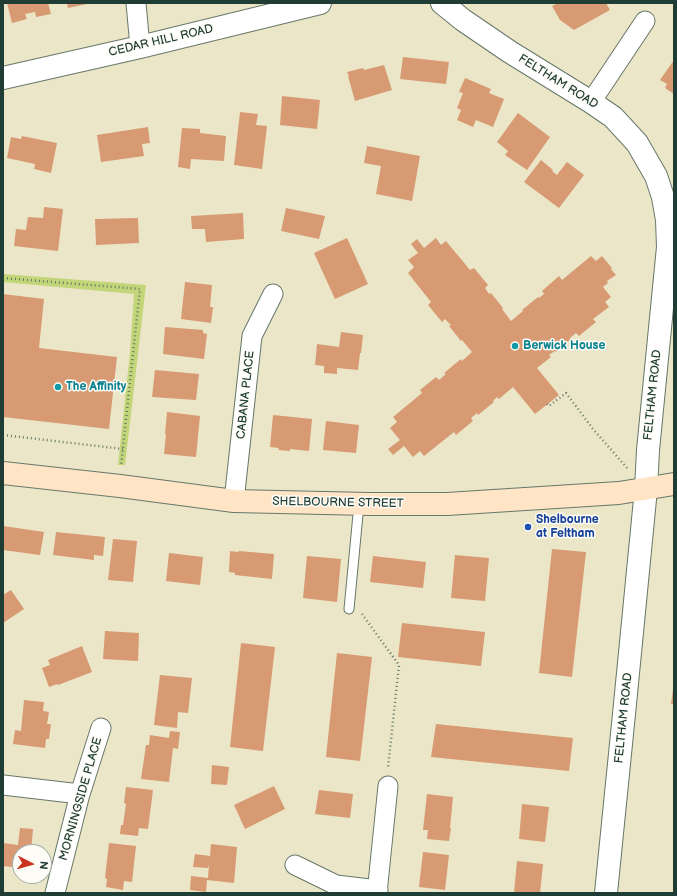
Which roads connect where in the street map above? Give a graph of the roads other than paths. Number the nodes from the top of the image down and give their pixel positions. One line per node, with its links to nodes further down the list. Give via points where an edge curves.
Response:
1 (136, 3): 5 (street)
2 (320, 3): 5 (street, CEDAR HILL ROAD)
3 (442, 3): 7 (street, FELTHAM ROAD, via 462,20 510,52)
4 (645, 21): 7 (street)
5 (140, 47): 6 (street, CEDAR HILL ROAD)
6 (3, 78)
7 (591, 102): 11 (street, FELTHAM ROAD, via 613,117 637,143 656,176 667,220 668,247)
8 (273, 294): 12 (street, CABANA PLACE, via 252,336)
9 (3, 473): 12 (main road, SHELBOURNE STREET)
10 (674, 484): 11 (main road, SHELBOURNE STREET)
11 (646, 489): 13 (main road, SHELBOURNE STREET, via 447,504); 22 (street, FELTHAM ROAD)
12 (234, 500): 13 (main road, SHELBOURNE STREET)
13 (359, 504): 14 (lane)
14 (354, 609)
15 (101, 728): 18 (street, MORNINGSIDE PLACE)
16 (3, 785): 18 (street)
17 (388, 786): 20 (street)
18 (80, 794): 21 (street, MORNINGSIDE PLACE)
19 (295, 865): 20 (street, via 336,885)
20 (378, 891)
21 (55, 893)
22 (606, 893)

